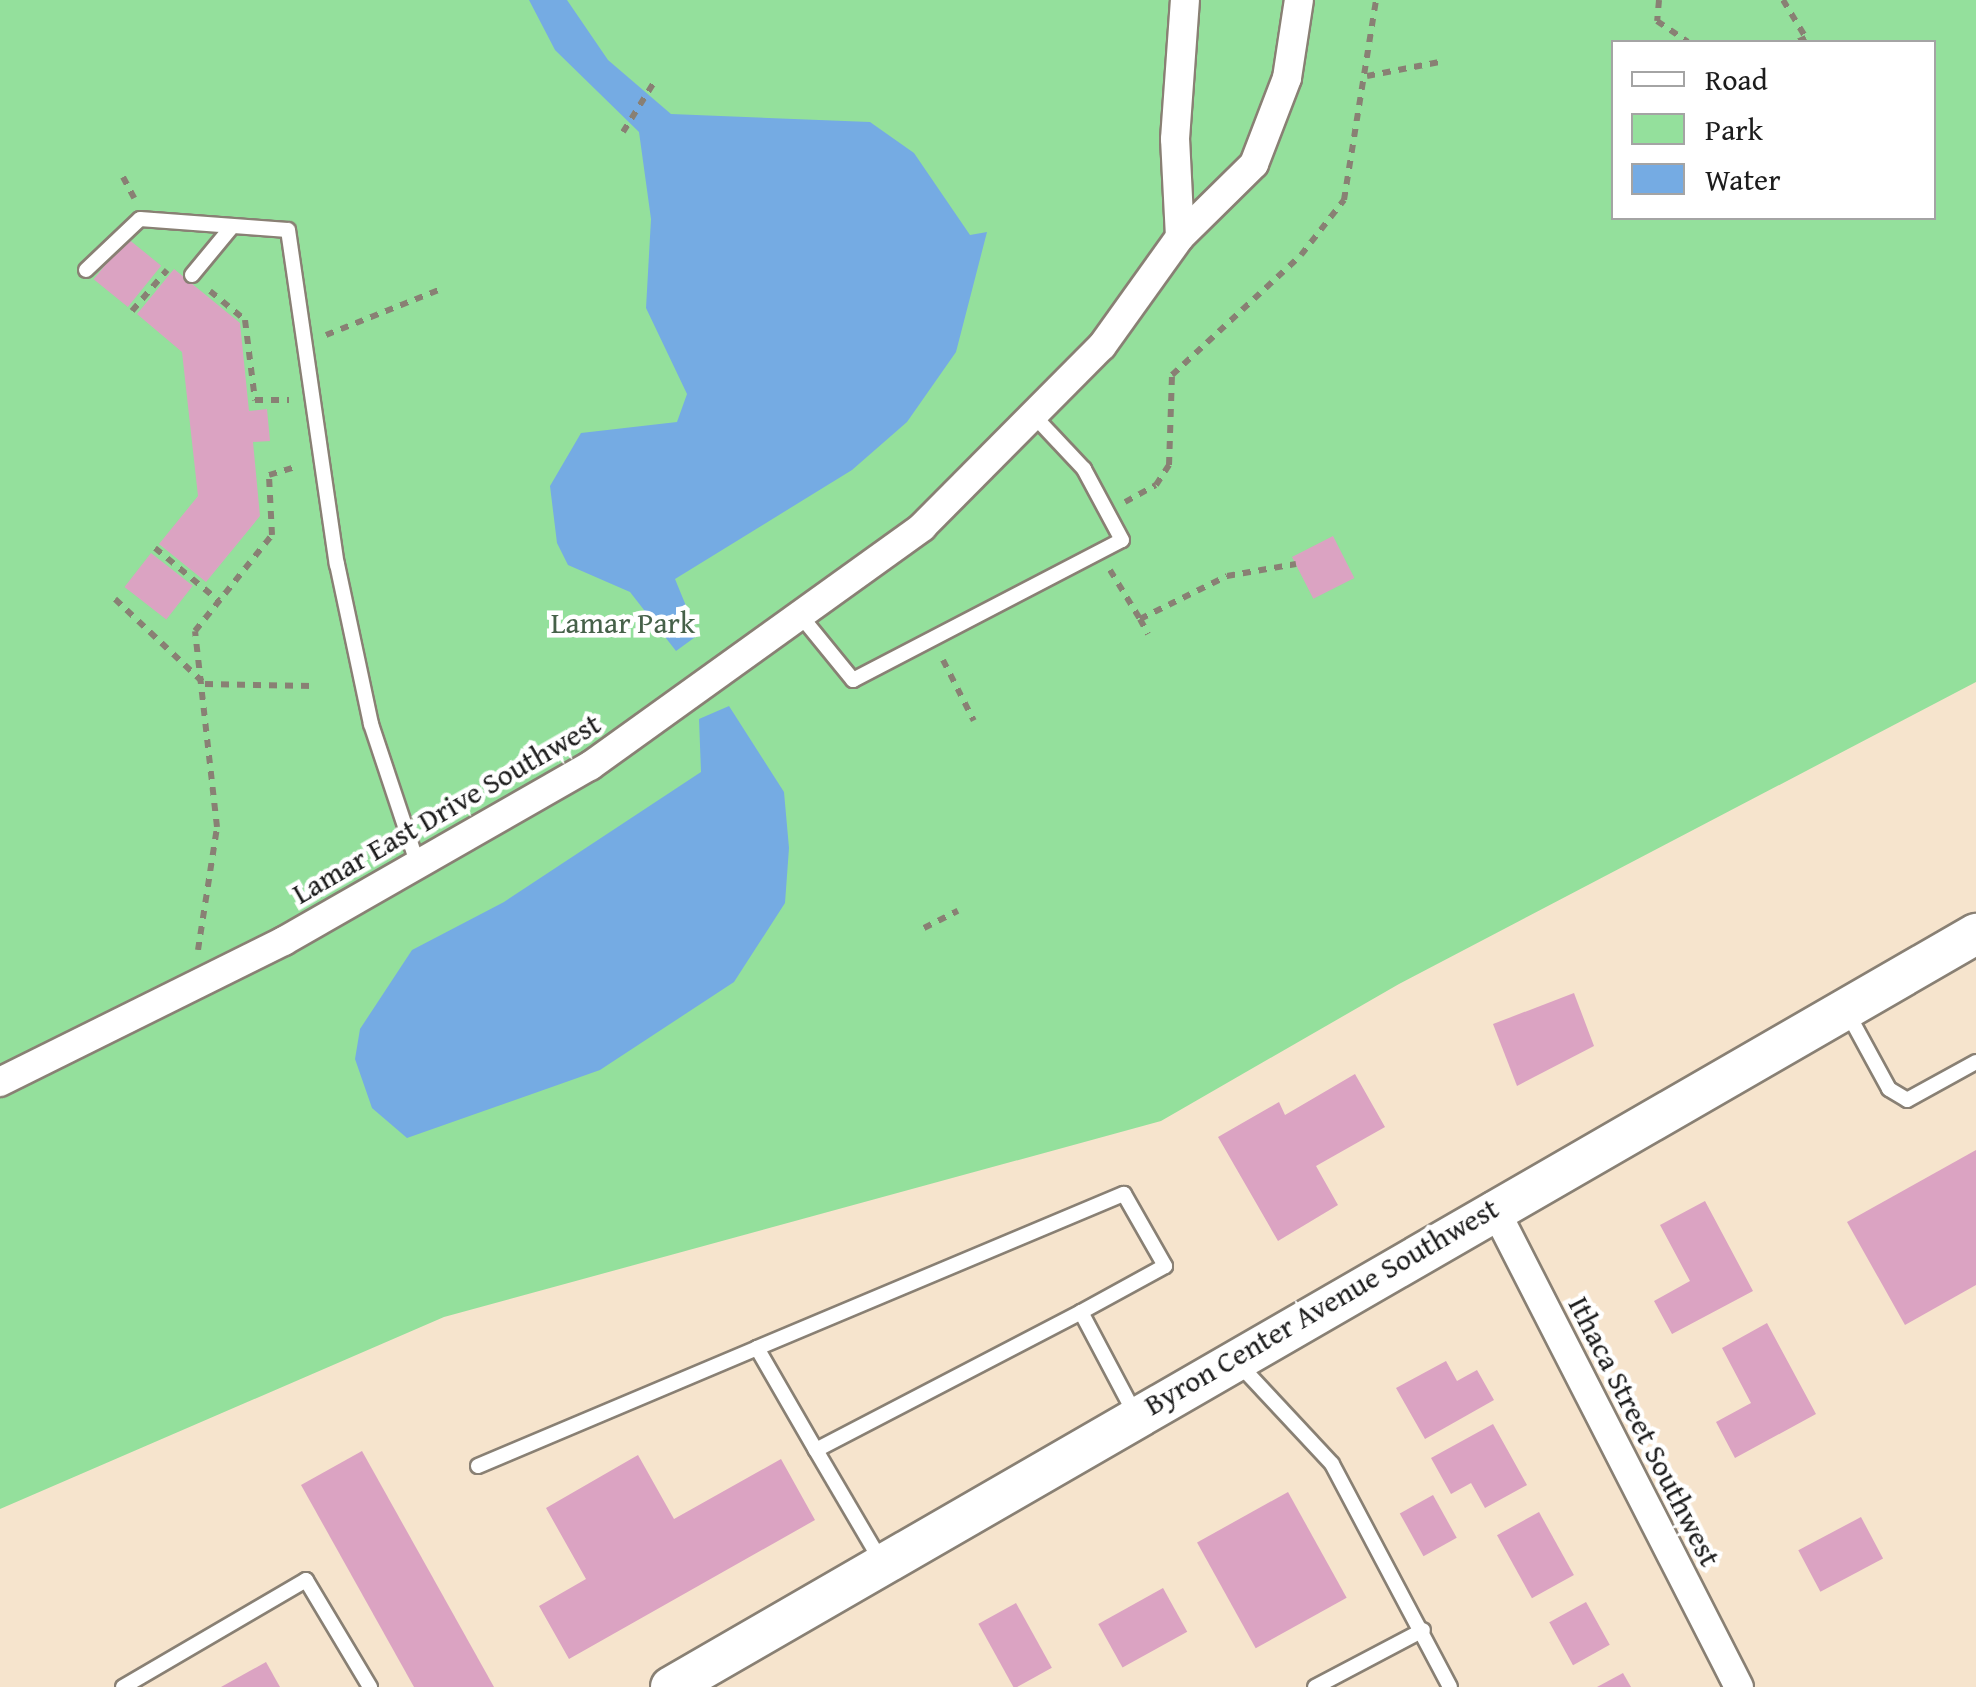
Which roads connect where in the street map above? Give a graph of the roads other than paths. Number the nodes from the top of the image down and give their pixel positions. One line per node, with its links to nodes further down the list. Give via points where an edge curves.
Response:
1 (1185, 0): 4 (street, via 1175,139)
2 (1299, 0): 4 (street, Lamar East Drive Southwest, via 1287,78 1254,164)
3 (230, 229): 5 (lane, via 140,219); 6 (lane); 9 (lane, via 288,230 371,724)
4 (1180, 236): 7 (street, Lamar East Drive Southwest, via 1102,346)
5 (86, 270)
6 (192, 275)
7 (1036, 418): 8 (street, Lamar East Drive Southwest, via 922,527); 8 (lane, via 1084,470 1122,540 853,680)
8 (800, 615): 9 (street, Lamar East Drive Southwest, via 590,766)
9 (417, 862): 13 (street, Lamar East Drive Southwest, via 189,988)
10 (1976, 934): 11 (main road, Byron Center Avenue Southwest)
11 (1844, 1008): 12 (lane, via 1889,1089 1908,1100); 14 (main road, Byron Center Avenue Southwest)
12 (1976, 1062)
13 (0, 1082)
14 (1493, 1206): 17 (main road, Byron Center Avenue Southwest); 28 (street, Ithaca Street Southwest)
15 (1081, 1312): 16 (lane, via 1165,1266 1124,1194); 18 (lane); 19 (lane)
16 (758, 1348): 19 (lane); 20 (lane)
17 (1233, 1358): 18 (main road, Byron Center Avenue Southwest); 22 (lane, via 1332,1464)
18 (1135, 1415): 21 (main road, Byron Center Avenue Southwest)
19 (816, 1450): 21 (lane)
20 (478, 1466)
21 (882, 1563): 25 (main road, Byron Center Avenue Southwest)
22 (1422, 1630): 26 (lane); 27 (lane)
23 (123, 1687): 24 (lane, via 306,1580)
24 (370, 1687)
25 (671, 1687)
26 (1316, 1687)
27 (1450, 1687)
28 (1739, 1687)

